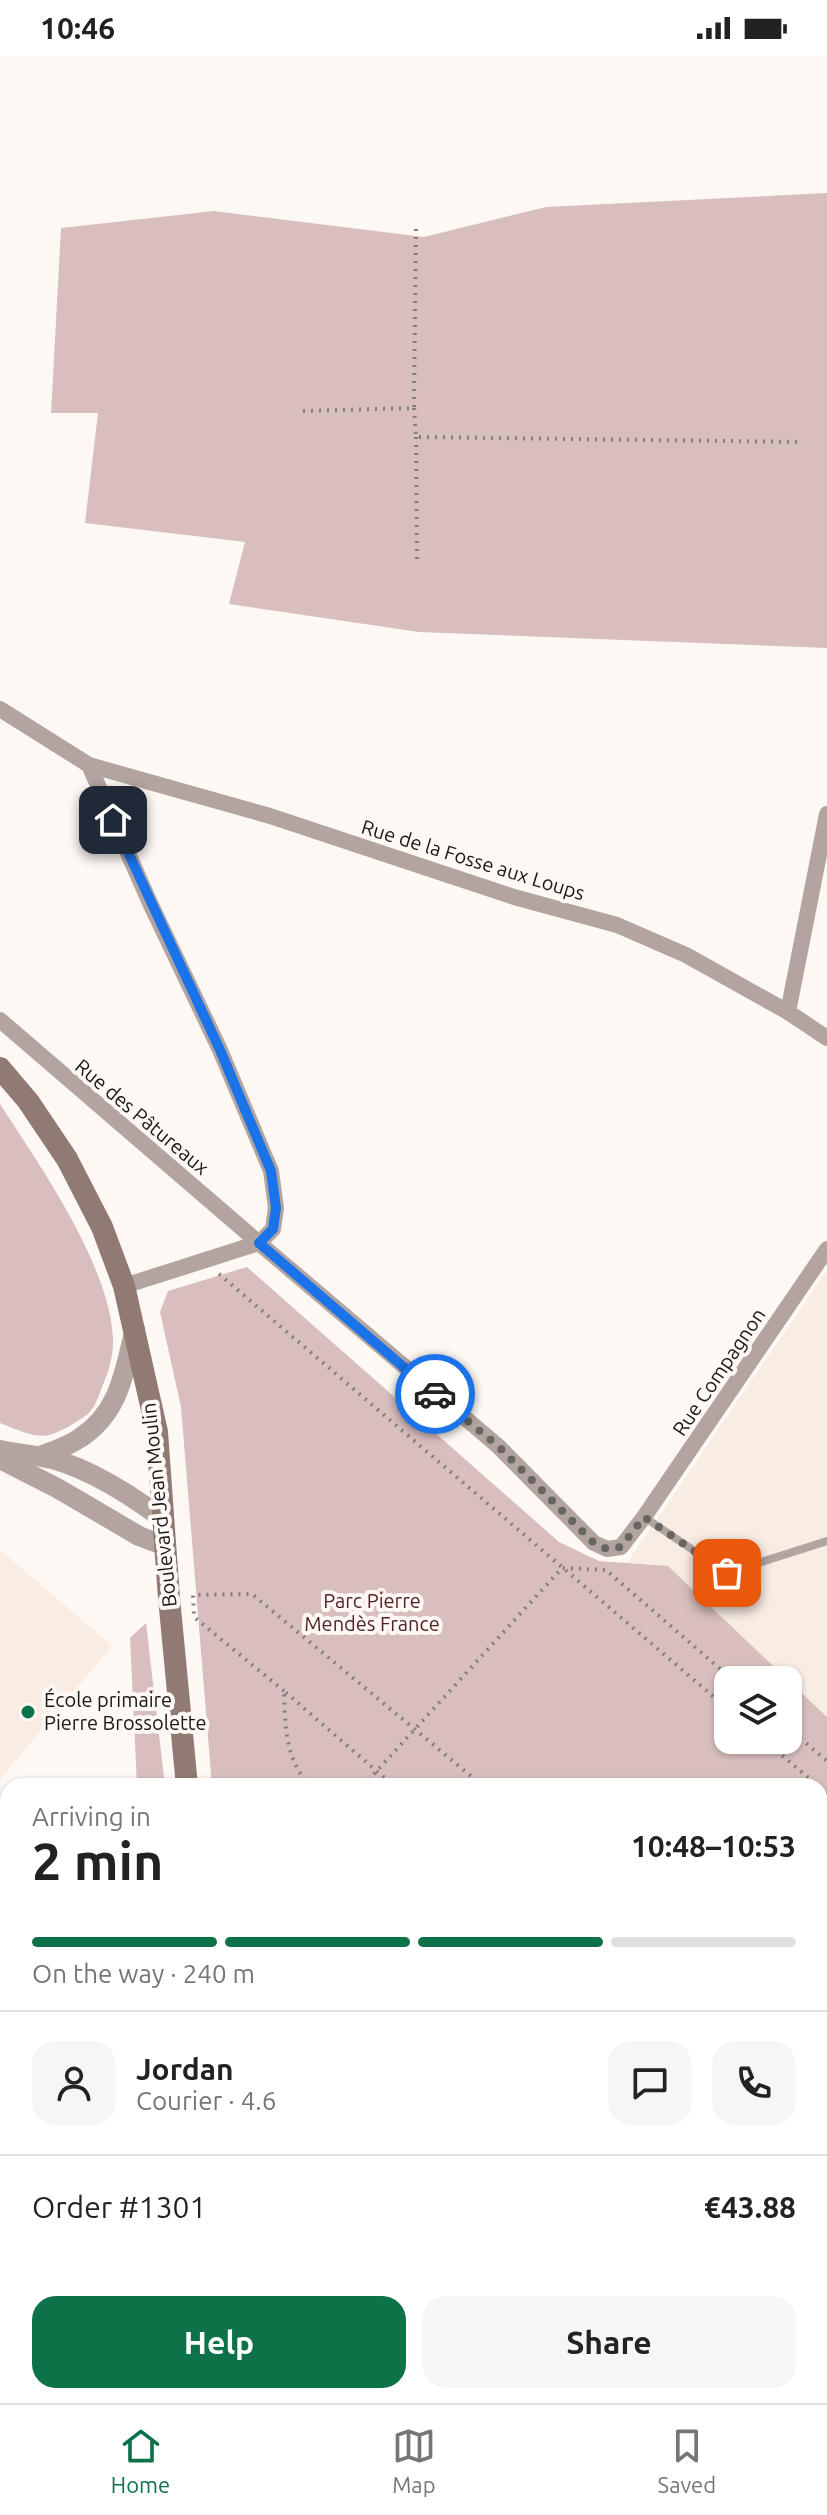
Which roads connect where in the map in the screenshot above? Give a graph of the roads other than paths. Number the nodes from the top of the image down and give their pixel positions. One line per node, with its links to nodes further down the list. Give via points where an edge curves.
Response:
1 (0, 709): 2 (street, Rue de la Fosse aux Loups)
2 (89, 765): 4 (street, Rue de la Fosse aux Loups, via 617,925 686,955); 8 (street, via 271,1171 273,1229)
3 (827, 814): 4 (street)
4 (788, 1012): 6 (street, Rue de la Fosse aux Loups)
5 (0, 1020): 8 (street, Rue des Pâtureaux)
6 (827, 1038)
7 (0, 1068): 10 (main road, Boulevard Jean Moulin, via 67,1159 102,1227)
8 (259, 1243): 10 (street); 15 (street, Rue des Pâtureaux, via 498,1446 594,1543 607,1549 621,1547)
9 (827, 1249): 15 (street, Rue Compagnon)
10 (124, 1286): 11 (main road, Boulevard Jean Moulin)
11 (135, 1329): 13 (street, via 120,1389 104,1419 79,1440); 16 (main road, Boulevard Jean Moulin, via 157,1432)
12 (0, 1450): 13 (street)
13 (40, 1456): 16 (street, via 91,1474)
14 (0, 1459): 18 (street)
15 (644, 1517): 17 (lane, via 727,1573)
16 (163, 1519): 18 (main road, Boulevard Jean Moulin)
17 (827, 1541)
18 (165, 1546): 19 (main road, Boulevard Jean Moulin)
19 (186, 1778)
20 (0, 1844): 21 (lane)
21 (0, 1893)

